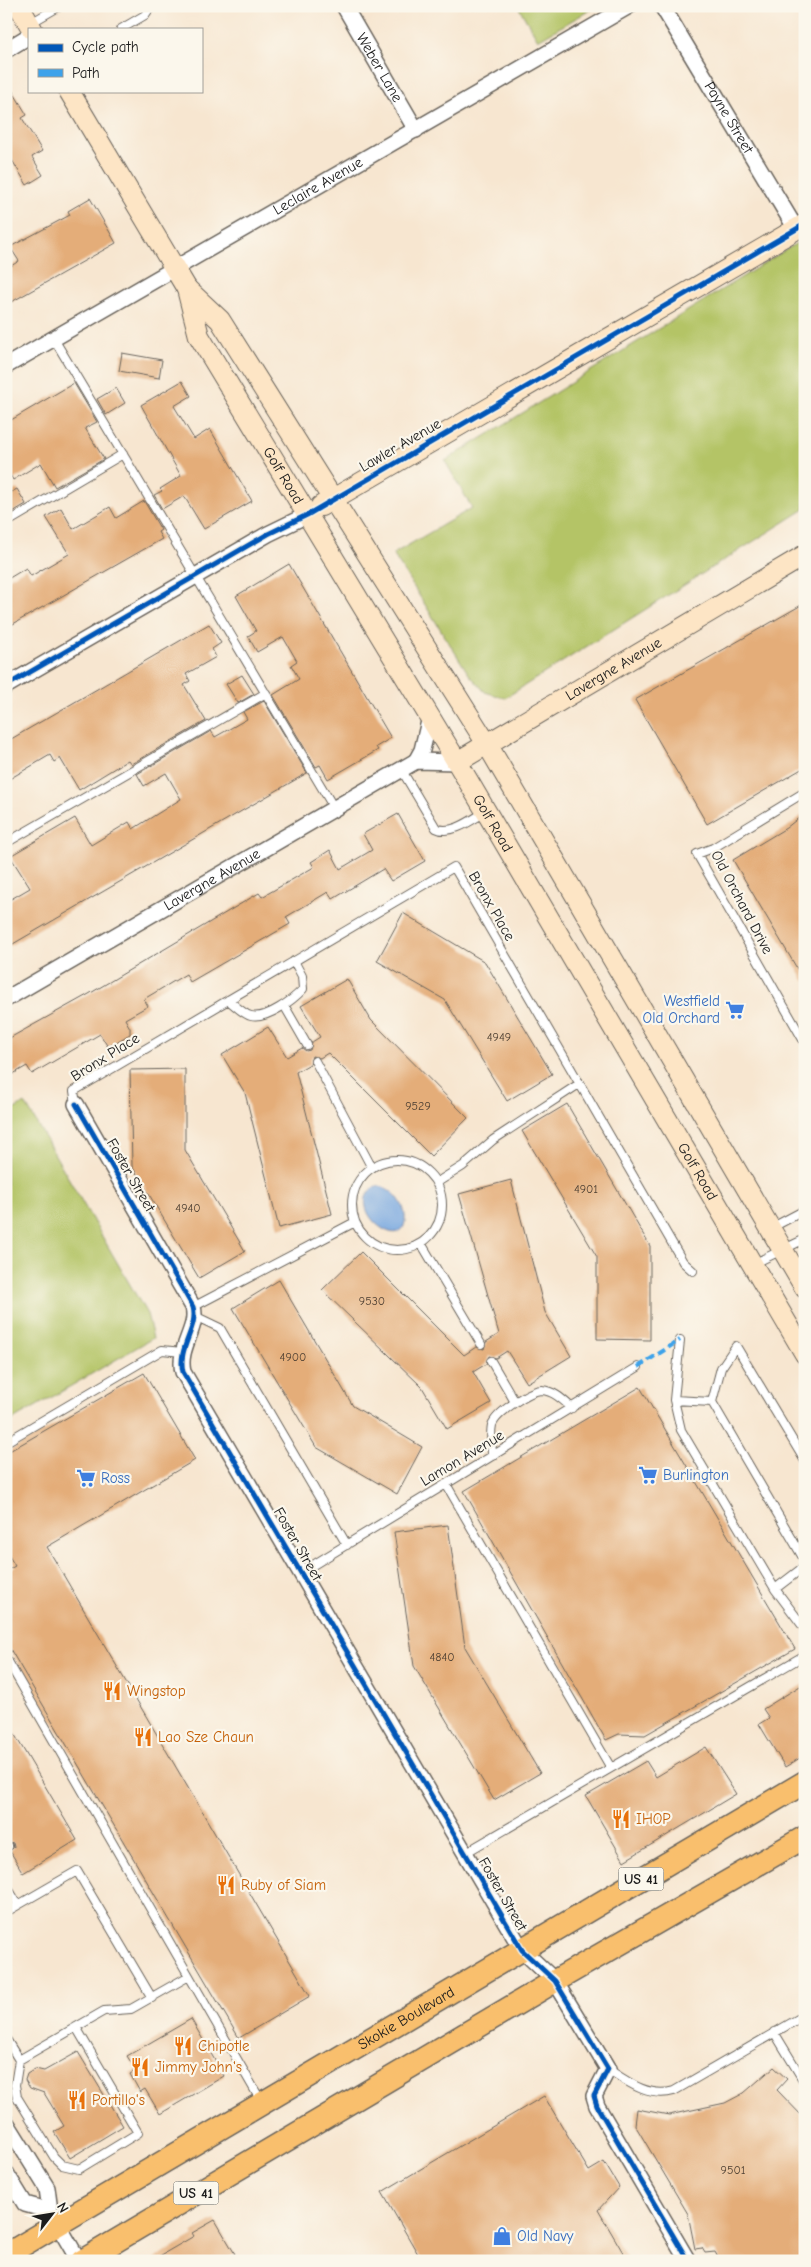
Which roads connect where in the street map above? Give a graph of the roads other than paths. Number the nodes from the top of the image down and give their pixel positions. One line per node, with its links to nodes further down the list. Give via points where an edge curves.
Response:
1 (19, 6): 7 (main road)
2 (60, 6): 8 (lane)
3 (151, 6): 9 (lane, via 144,15)
4 (344, 6): 13 (street, Weber Lane)
5 (629, 6): 13 (street, Leclaire Avenue)
6 (662, 6): 14 (street, Payne Street)
7 (29, 28)
8 (32, 28)
9 (123, 28)
10 (28, 32): 11 (street)
11 (6, 50)
12 (70, 92): 15 (main road, Golf Road)
13 (416, 130): 15 (street, Leclaire Avenue)
14 (800, 226): 20 (main road, Lawler Avenue)
15 (175, 269): 16 (main road, Golf Road); 17 (street, Leclaire Avenue)
16 (187, 289): 20 (main road, Golf Road, via 220,320); 21 (main road, Golf Road, via 200,336)
17 (54, 338): 18 (street, Leclaire Avenue); 19 (lane)
18 (6, 366)
19 (123, 454): 22 (lane); 24 (lane)
20 (332, 500): 21 (main road, Lawler Avenue); 28 (main road, Golf Road)
21 (307, 515): 24 (street, Lawler Avenue); 27 (main road, Golf Road)
22 (6, 523)
23 (805, 555): 28 (main road, Lavergne Avenue)
24 (196, 576): 25 (street, Lawler Avenue); 26 (lane)
25 (6, 686)
26 (266, 693): 33 (lane); 35 (lane)
27 (430, 718): 29 (street, via 422,750); 30 (main road, Golf Road)
28 (487, 744): 30 (main road, Lavergne Avenue); 49 (main road, Golf Road)
29 (416, 760): 30 (street); 31 (street, Lavergne Avenue)
30 (457, 762): 34 (main road, Golf Road)
31 (401, 769): 33 (street, Lavergne Avenue); 34 (lane, via 436,828 451,830)
32 (805, 792): 40 (lane, Old Orchard Drive, via 714,848 697,854)
33 (334, 808): 37 (street, Lavergne Avenue)
34 (486, 812): 53 (main road, Golf Road)
35 (6, 843)
36 (294, 961): 38 (lane, Bronx Place); 39 (lane, via 302,976 303,989); 43 (lane, Bronx Place, via 454,867)
37 (6, 998)
38 (228, 1000): 39 (lane, via 249,1016 260,1017); 44 (lane, Bronx Place, via 74,1090)
39 (284, 1005): 41 (lane)
40 (805, 1044)
41 (307, 1045)
42 (315, 1061): 45 (lane)
43 (579, 1084): 46 (lane, via 493,1140 463,1166); 54 (lane, Bronx Place, via 683,1262)
44 (76, 1104): 56 (street, Foster Street)
45 (372, 1168): 46 (lane, via 383,1162 408,1162 429,1174); 48 (lane, via 360,1181 353,1198)
46 (436, 1183): 51 (lane, via 441,1203 438,1223)
47 (805, 1210): 49 (lane)
48 (355, 1222): 51 (lane, via 362,1233 383,1248 396,1250); 56 (lane)
49 (770, 1229): 52 (main road, Golf Road)
50 (805, 1239): 52 (lane)
51 (421, 1243): 58 (lane)
52 (782, 1250): 53 (lane); 55 (main road, Golf Road)
53 (753, 1264): 60 (main road, Golf Road)
54 (693, 1271)
55 (805, 1288)
56 (194, 1312): 59 (street, Foster Street); 71 (lane, via 220,1328)
57 (680, 1340): 63 (lane)
58 (481, 1344)
59 (182, 1352): 67 (lane, via 162,1350); 74 (street, Foster Street, via 180,1362 188,1382)
60 (805, 1354)
61 (491, 1361): 64 (lane)
62 (638, 1367): 66 (lane, Lamon Avenue)
63 (674, 1400): 65 (lane); 75 (lane, via 681,1430)
64 (516, 1402): 66 (lane, via 540,1390 553,1393); 68 (lane, via 499,1412 492,1426)
65 (712, 1402): 69 (lane, via 721,1368 736,1346); 72 (lane)
66 (572, 1408): 68 (lane, Lamon Avenue)
67 (6, 1442)
68 (492, 1456): 70 (lane, Lamon Avenue)
69 (805, 1461)
70 (446, 1484): 71 (lane, Lamon Avenue); 79 (lane)
71 (347, 1545): 74 (lane, Lamon Avenue)
72 (805, 1560)
73 (805, 1566): 75 (lane)
74 (300, 1573): 82 (street, Foster Street)
75 (775, 1589): 76 (lane)
76 (805, 1629)
77 (805, 1655): 79 (lane)
78 (6, 1658): 87 (lane)
79 (611, 1768): 82 (lane)
80 (805, 1782): 86 (main road, Skokie Boulevard / US 41)
81 (805, 1837): 88 (main road, US 41)
82 (465, 1854): 86 (street, Foster Street)
83 (6, 1886): 84 (lane)
84 (18, 1905): 85 (lane); 89 (lane, via 77,1871)
85 (6, 1912)
86 (522, 1950): 88 (street, Foster Street); 97 (main road, Skokie Boulevard / US 41)
87 (189, 1976): 89 (lane); 97 (lane)
88 (555, 1981): 95 (street, Foster Street); 102 (main road, US 41)
89 (152, 1998): 91 (lane, via 131,2009 104,2011)
90 (805, 2015): 92 (lane)
91 (76, 2028): 94 (lane); 94 (lane, via 138,2133 79,2169 62,2165 54,2157 17,2097 15,2085)
92 (774, 2032): 95 (lane, via 674,2091 663,2094 637,2088); 96 (lane)
93 (6, 2039): 94 (lane)
94 (19, 2060)
95 (608, 2069): 103 (street, via 594,2096 596,2106)
96 (805, 2083)
97 (262, 2103): 100 (main road, Skokie Boulevard / US 41)
98 (6, 2122): 100 (street, via 47,2188)
99 (6, 2172): 100 (street, via 25,2204)
100 (54, 2218): 101 (main road, Skokie Boulevard / US 41); 102 (street)
101 (6, 2255)
102 (81, 2261)
103 (688, 2261)

